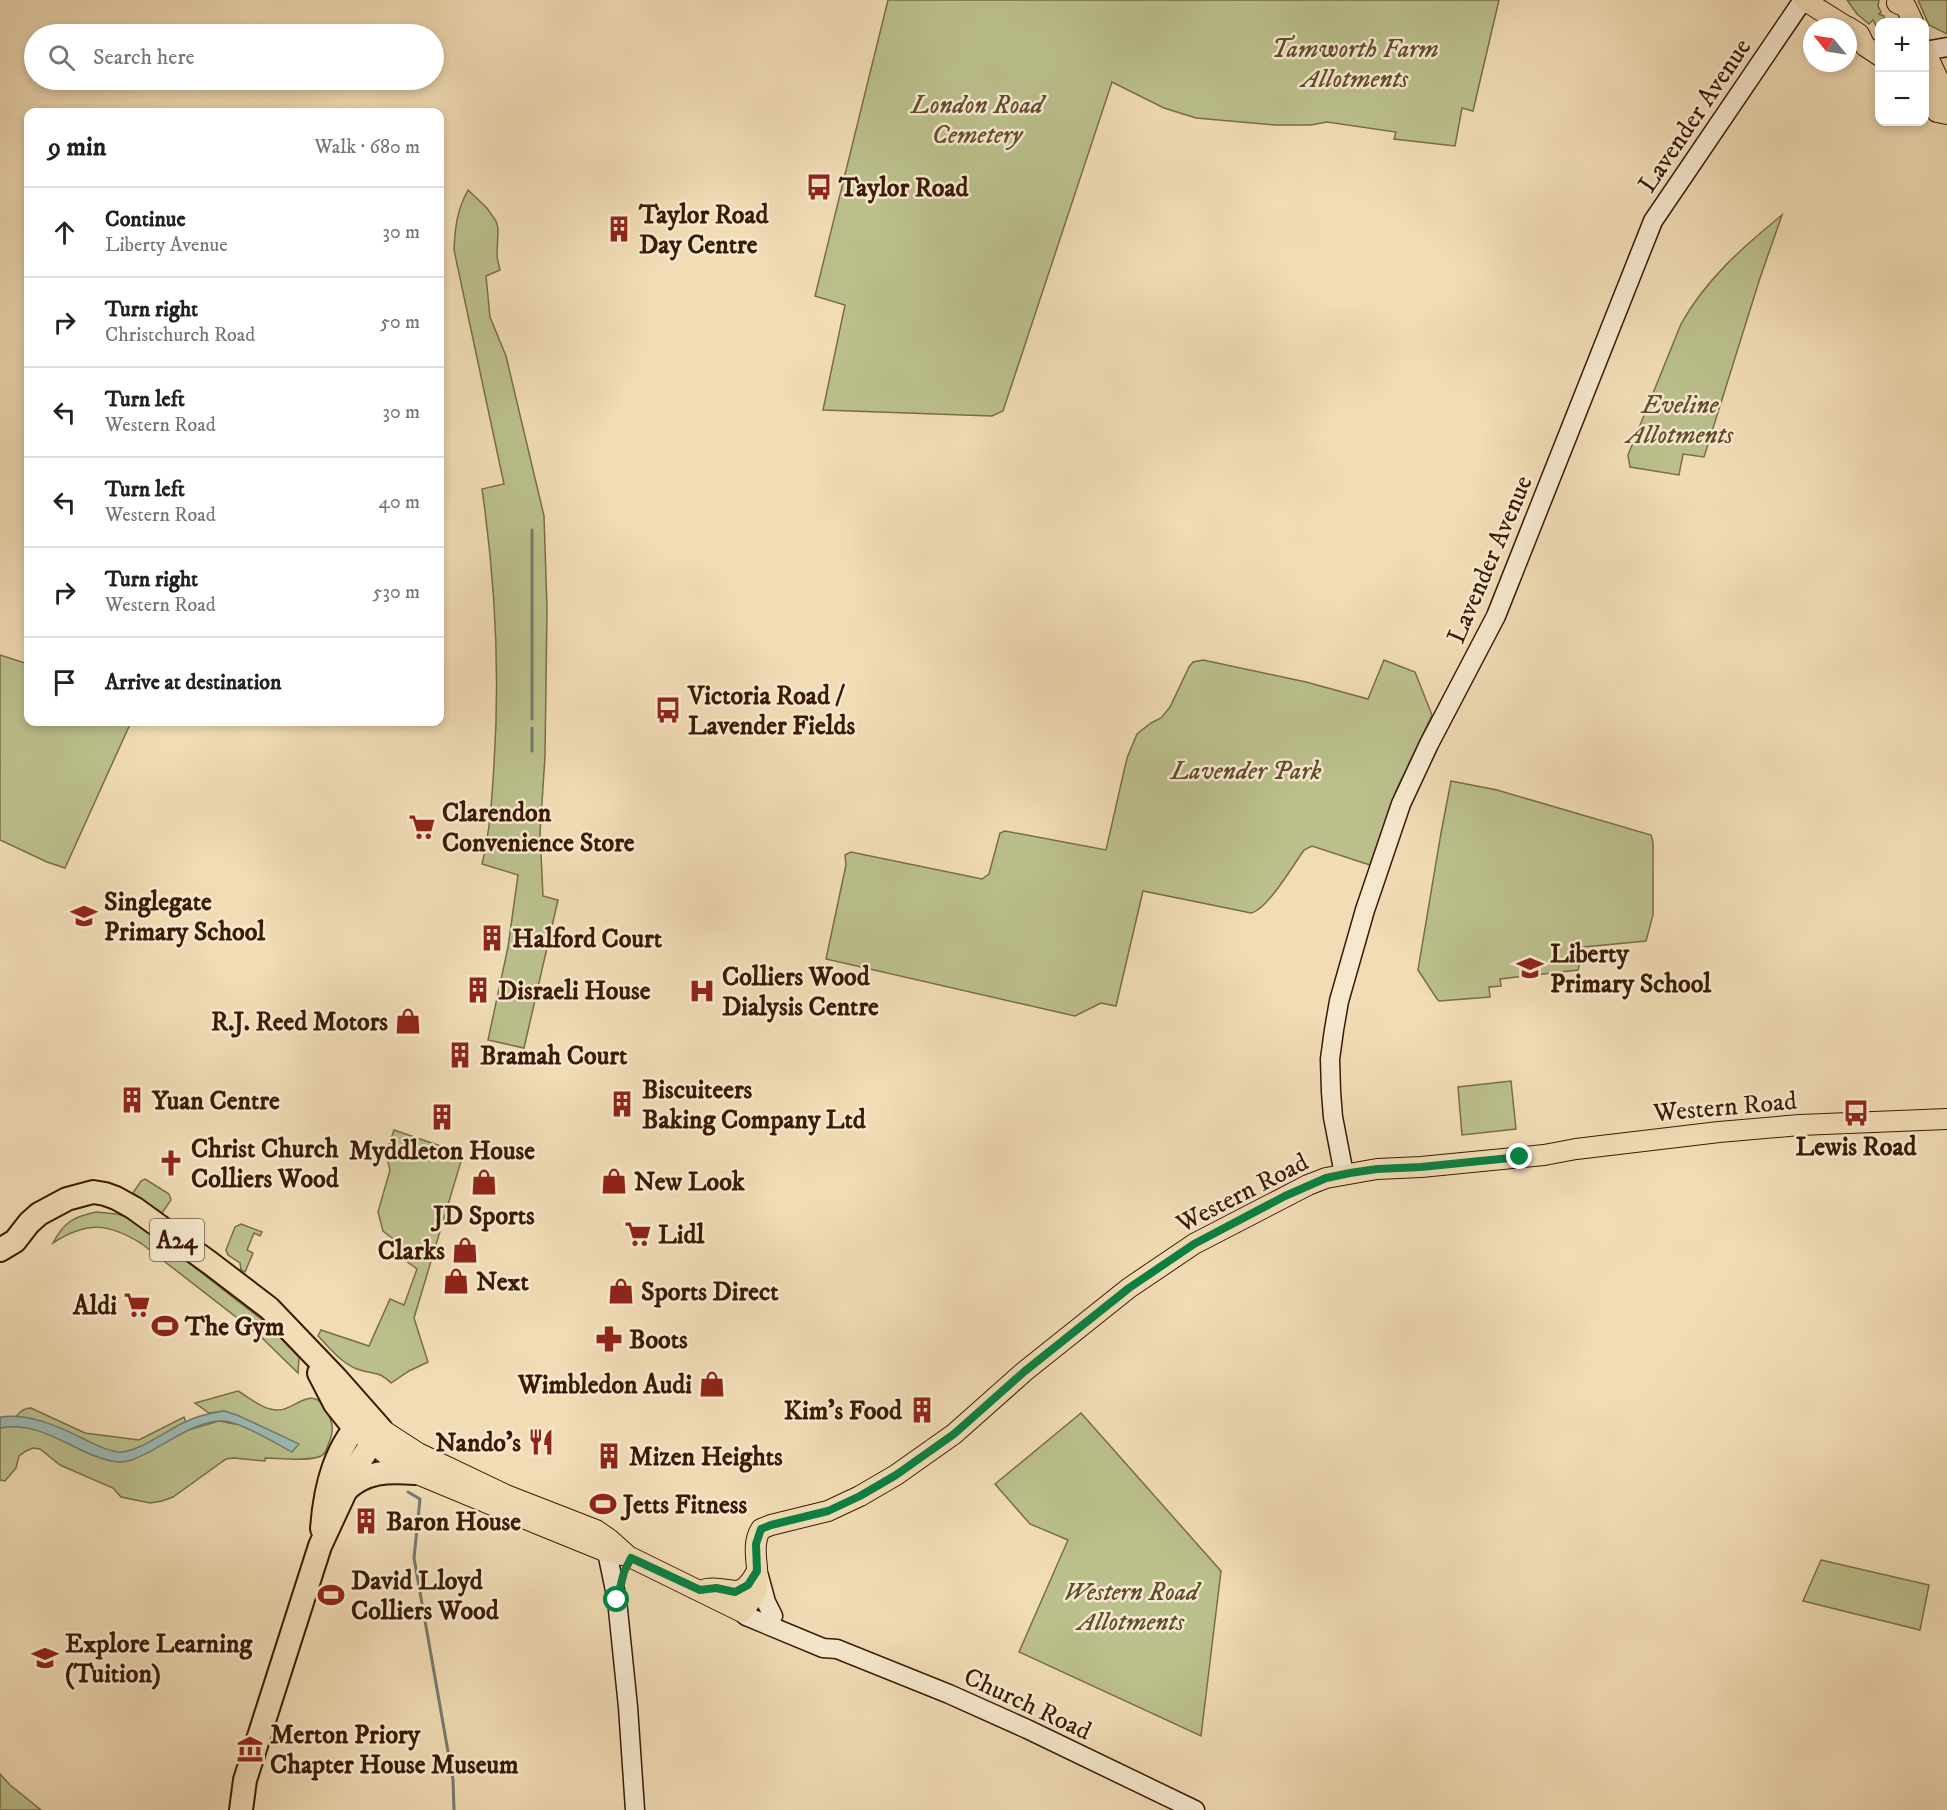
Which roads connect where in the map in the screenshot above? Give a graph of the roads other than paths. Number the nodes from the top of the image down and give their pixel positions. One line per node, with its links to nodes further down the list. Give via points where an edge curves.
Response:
1 (1803, 0): 3 (main road); 16 (street, Lavender Avenue, via 1653,221 1496,616 1401,804 1365,910 1334,1029 1331,1092)
2 (1896, 9): 4 (main road, via 1906,7)
3 (1832, 18)
4 (1911, 18)
5 (1857, 32): 7 (main road)
6 (1857, 37): 10 (main road)
7 (1875, 38)
8 (1947, 47): 9 (street)
9 (1929, 49)
10 (1875, 53)
11 (1935, 67): 12 (main road)
12 (1947, 98)
13 (1929, 100): 14 (main road, via 1937,112)
14 (1947, 114)
15 (1947, 1119): 16 (main road, Western Road, via 1741,1130 1544,1155)
16 (1344, 1174): 25 (main road, Western Road, via 1285,1196 1162,1265 1043,1356 952,1435 877,1487 828,1511 761,1529 756,1544)
17 (52, 1207): 18 (highway); 19 (highway, via 32,1244); 20 (highway, A24, via 93,1192 134,1208 269,1308 310,1353 335,1404)
18 (0, 1250)
19 (0, 1266)
20 (368, 1429): 21 (main road); 22 (highway); 24 (main road, via 506,1495 596,1530)
21 (415, 1473): 22 (highway, via 374,1473); 23 (main road)
22 (338, 1492): 31 (highway, via 323,1512 320,1546)
23 (607, 1552): 24 (main road); 27 (street)
24 (629, 1557): 26 (main road); 27 (street)
25 (757, 1571): 26 (main road, via 748,1585 735,1592); 28 (main road, Western Road, via 757,1588); 29 (street, Western Road)
26 (700, 1590): 28 (main road)
27 (617, 1600): 34 (street)
28 (742, 1612): 29 (street, Church Road, via 752,1609); 30 (street, Church Road, via 823,1648)
29 (773, 1616): 30 (street, Church Road, via 828,1640)
30 (837, 1649): 35 (street, Church Road, via 949,1694)
31 (246, 1778): 32 (highway); 33 (highway)
32 (230, 1810)
33 (241, 1810)
34 (635, 1810)
35 (1195, 1810)

